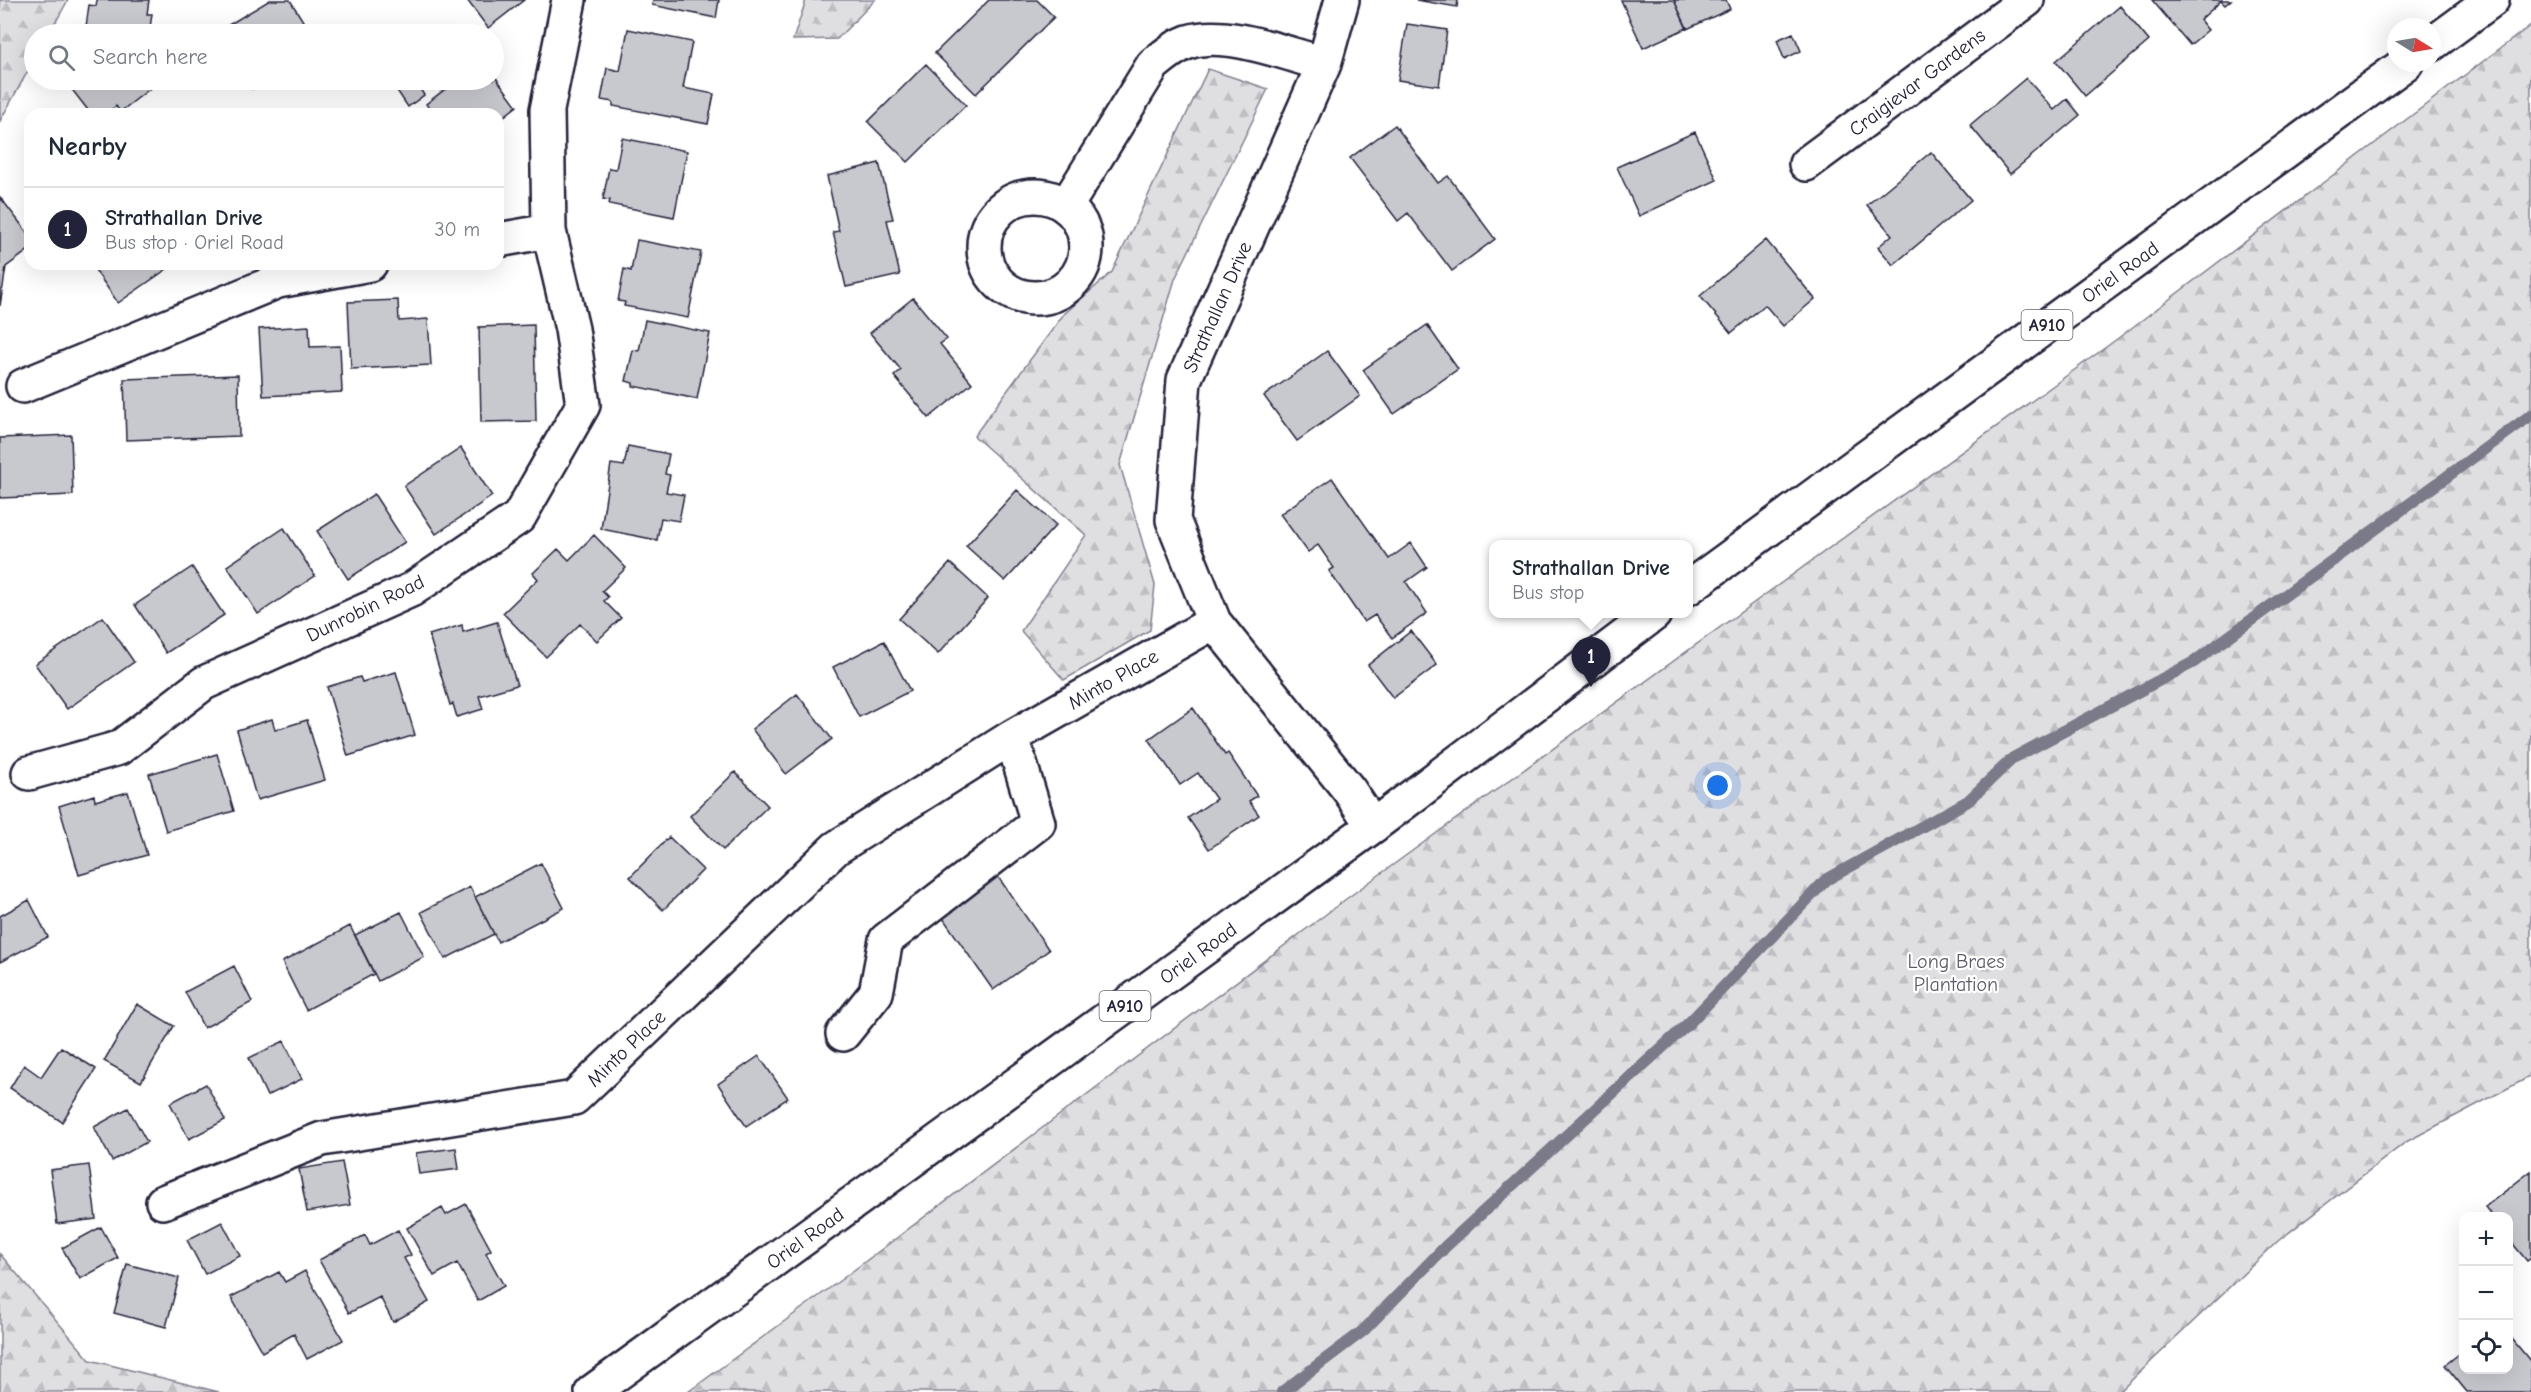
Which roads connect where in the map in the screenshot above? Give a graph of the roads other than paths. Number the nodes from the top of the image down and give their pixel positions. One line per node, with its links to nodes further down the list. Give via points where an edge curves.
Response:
1 (569, 0): 10 (street, Dunrobin Road, via 547,110)
2 (1342, 0): 6 (street, Strathallan Drive)
3 (2027, 0): 8 (street, Craigievar Gardens)
4 (2492, 0): 5 (street)
5 (2441, 37)
6 (1324, 64): 9 (street, via 1218,38 1189,41 1169,51 1153,65); 16 (street, Strathallan Drive, via 1184,380 1173,519)
7 (2394, 72): 14 (street, Oriel Road / A910)
8 (1806, 164)
9 (1066, 206)
10 (549, 231): 11 (street); 18 (street, Dunrobin Road, via 572,329 583,405 519,517 411,590 204,683 119,748)
11 (504, 239)
12 (338, 270): 13 (street, via 278,281)
13 (23, 386)
14 (1693, 585)
15 (1649, 618): 19 (street, Oriel Road / A910)
16 (1214, 622): 17 (street, Minto Place); 19 (street, Strathallan Drive, via 1349,790)
17 (1012, 737): 20 (street, via 1038,823 886,940 876,993); 21 (street, Minto Place, via 836,849 574,1098 322,1139)
18 (29, 773)
19 (1373, 826): 22 (street, Oriel Road / A910)
20 (843, 1034)
21 (164, 1202)
22 (592, 1392)

